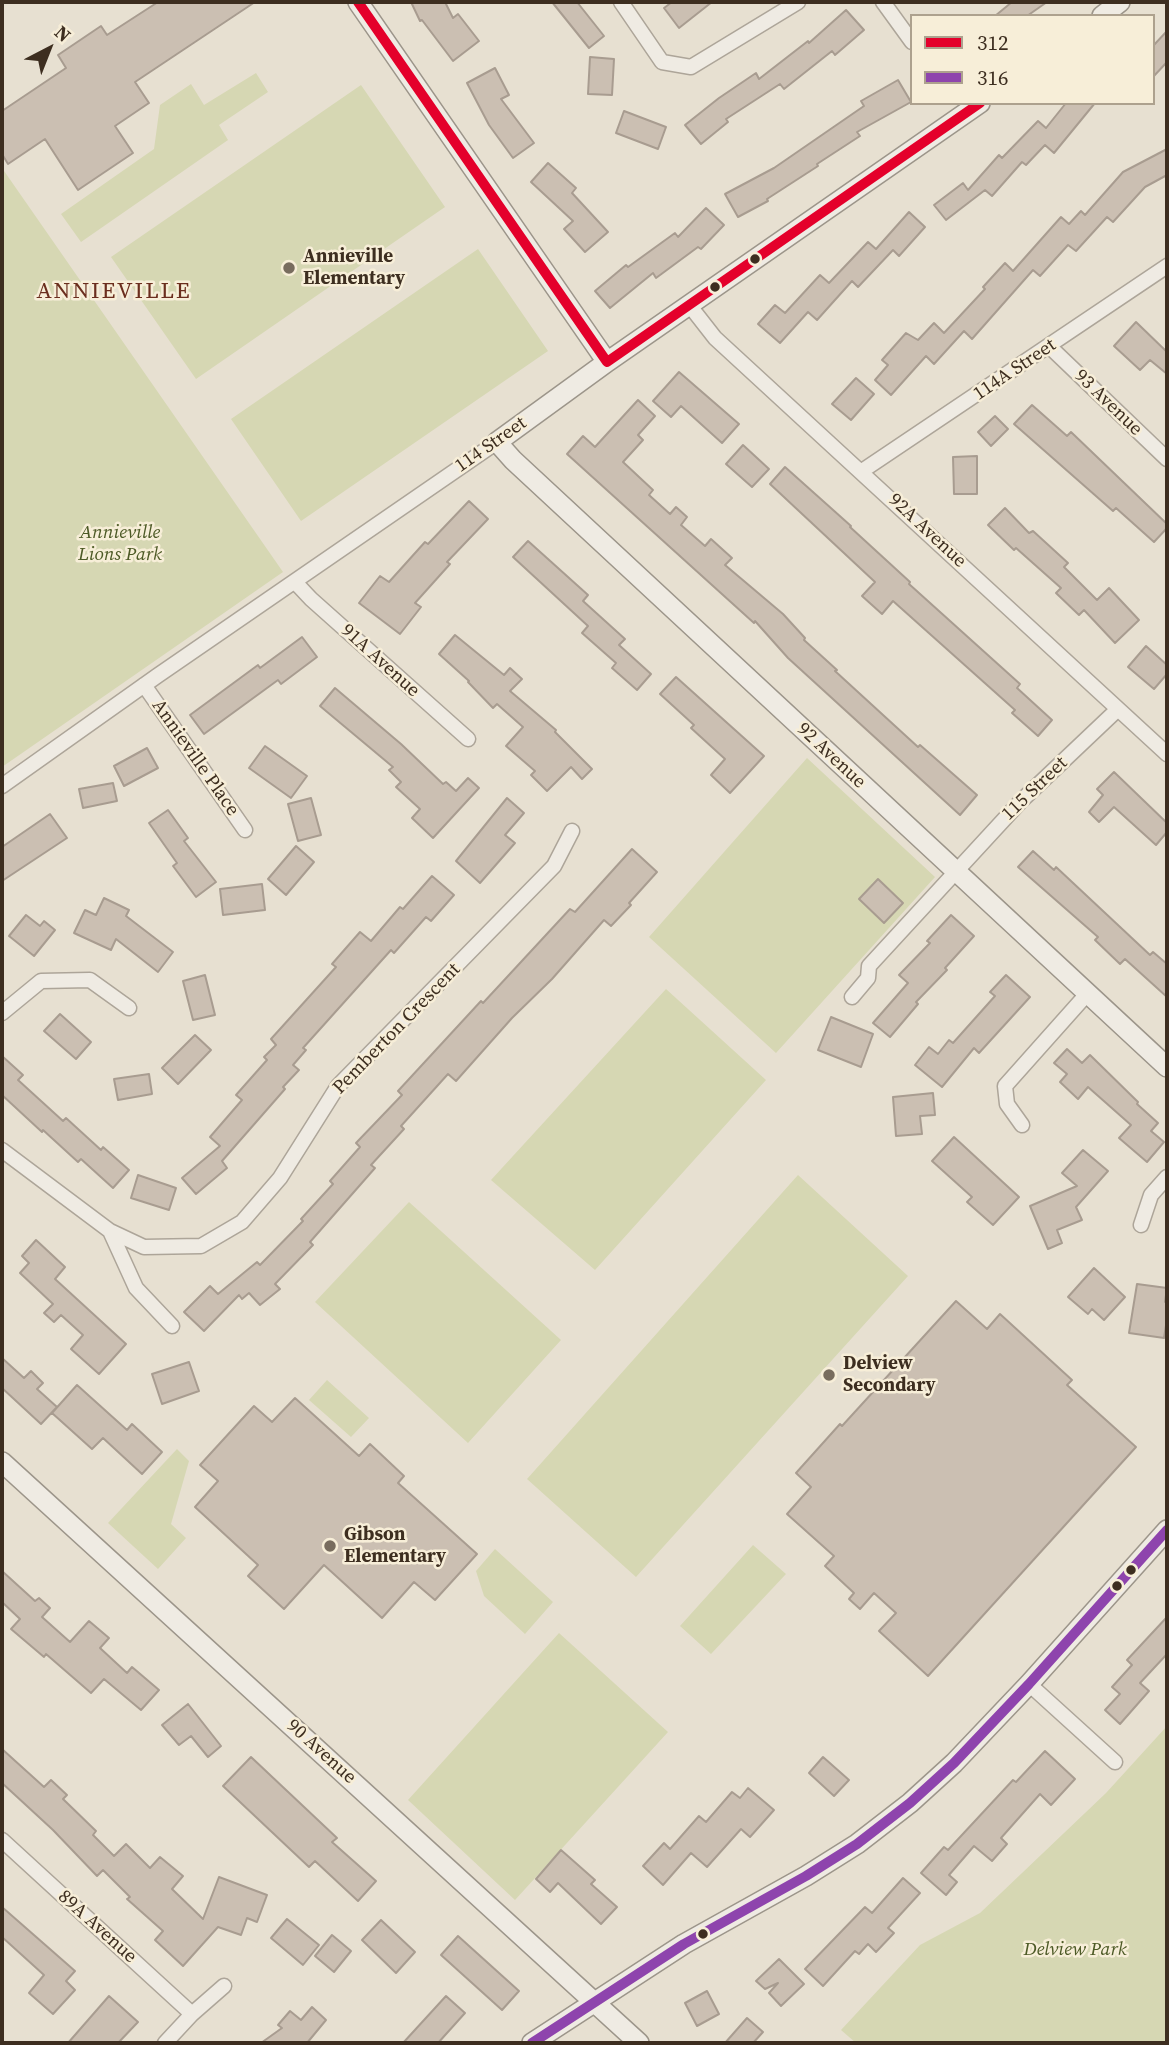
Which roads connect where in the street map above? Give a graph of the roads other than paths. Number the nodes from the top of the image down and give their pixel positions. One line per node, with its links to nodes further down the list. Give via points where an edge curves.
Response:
1 (358, 2): 12 (street)
2 (621, 2): 3 (street, via 662,62 691,67)
3 (798, 2)
4 (883, 2): 7 (street)
5 (1120, 2): 6 (street)
6 (1105, 14)
7 (910, 39)
8 (960, 109): 10 (street, 114 Street)
9 (1167, 266): 11 (street, 114A Street)
10 (690, 306): 12 (street, 114 Street); 15 (street, 92A Avenue, via 715,338)
11 (1050, 347): 14 (street, 93 Avenue); 15 (street, 114A Street)
12 (607, 362): 13 (street, 114 Street)
13 (497, 442): 16 (street, 114 Street); 24 (street, 92 Avenue)
14 (1167, 459)
15 (862, 471): 18 (street, 92A Avenue)
16 (295, 582): 17 (street, 114 Street); 19 (street, 91A Avenue)
17 (144, 685): 21 (street, 114 Street); 22 (street, Annieville Place)
18 (1118, 709): 20 (street, 92A Avenue); 24 (street, 115 Street)
19 (468, 738)
20 (1167, 754)
21 (2, 786)
22 (245, 830)
23 (572, 831): 34 (street, Pemberton Crescent, via 554,866 338,1086 280,1178 242,1222 201,1247 144,1247)
24 (955, 871): 25 (street, 92 Avenue); 26 (street, 115 Street, via 869,966 868,978)
25 (1087, 994): 29 (street, 92 Avenue); 30 (street, via 1005,1086 1007,1104)
26 (852, 997)
27 (129, 1008): 28 (street, via 90,980 41,981)
28 (2, 1013)
29 (1167, 1067)
30 (1022, 1125)
31 (2, 1150): 34 (street, Pemberton Crescent)
32 (1167, 1177): 33 (street, via 1151,1195)
33 (1141, 1226)
34 (110, 1231): 35 (street, Pemberton Crescent, via 136,1288)
35 (172, 1326)
36 (2, 1462): 42 (street, 90 Avenue)
37 (1167, 1530): 38 (street)
38 (1029, 1684): 39 (street); 42 (street, via 954,1763 857,1844)
39 (1115, 1762)
40 (2, 1840): 43 (street, 89A Avenue)
41 (224, 1986): 43 (street)
42 (594, 2001): 45 (street); 46 (street, 90 Avenue)
43 (192, 2014): 44 (street)
44 (165, 2043)
45 (532, 2043)
46 (639, 2043)

